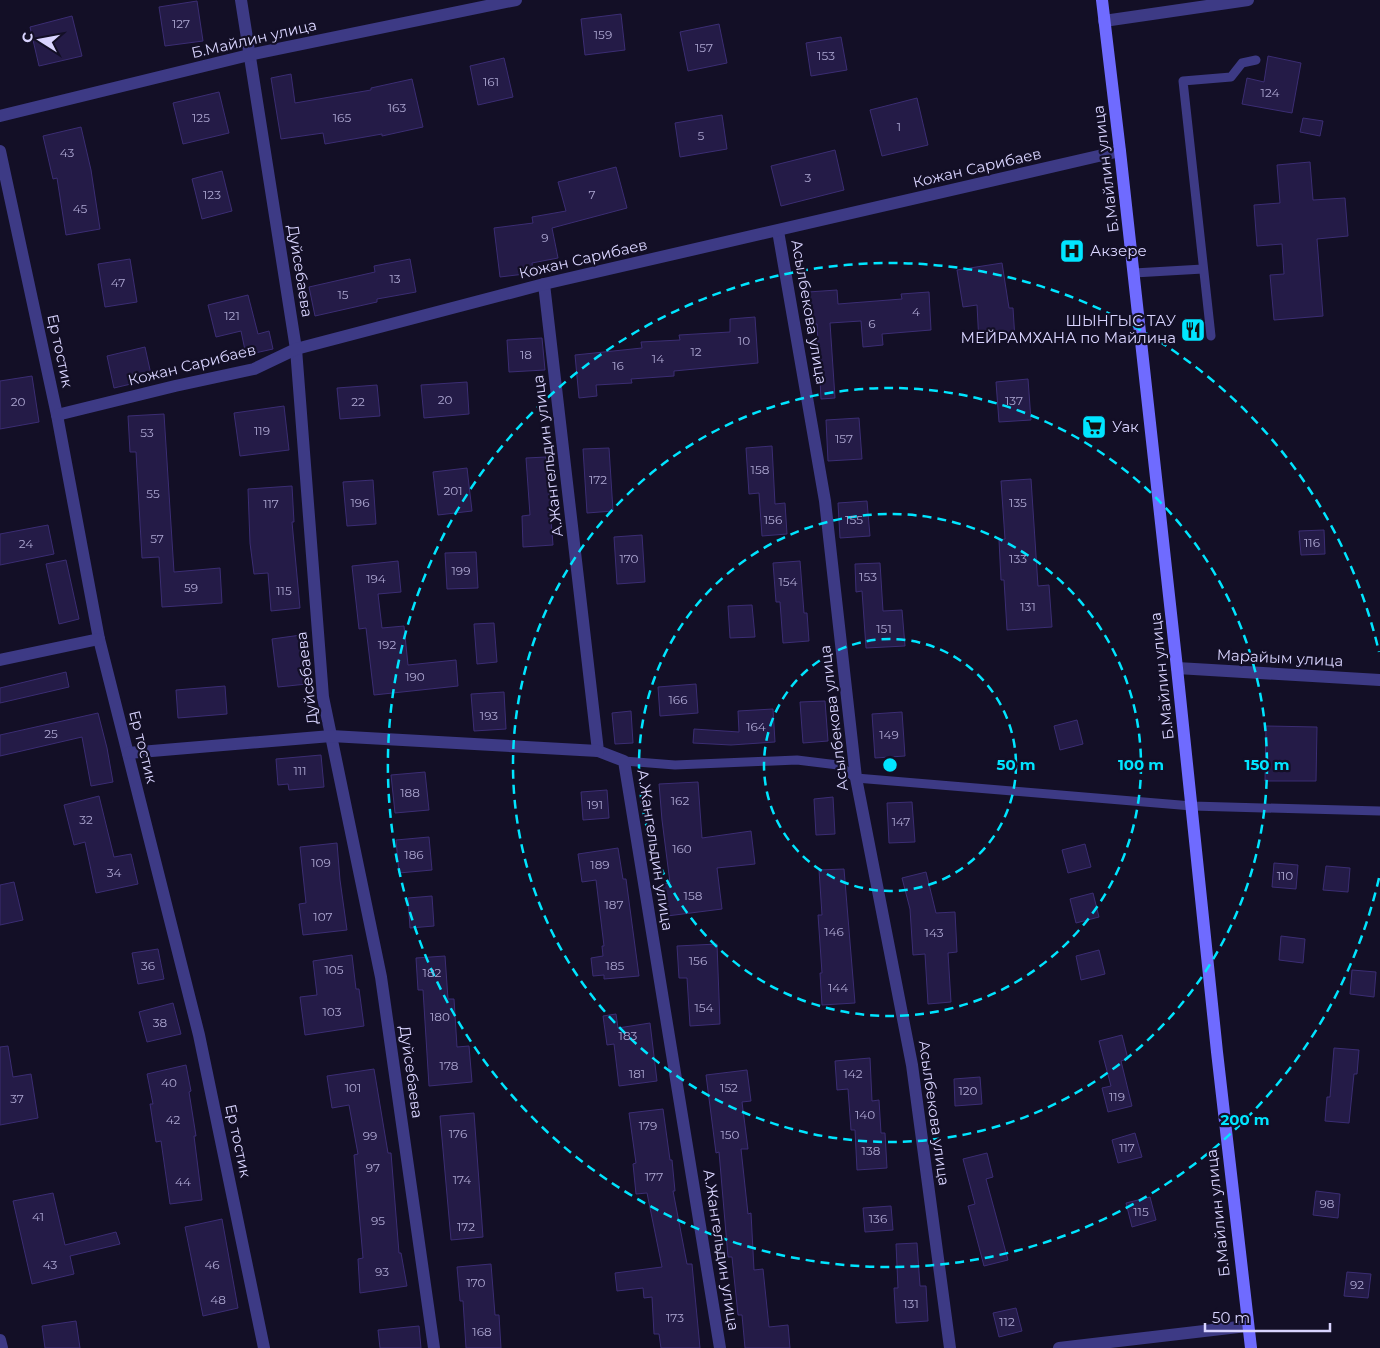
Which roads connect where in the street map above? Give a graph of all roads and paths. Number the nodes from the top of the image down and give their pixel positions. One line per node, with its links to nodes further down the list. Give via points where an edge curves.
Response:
1 (241, 0): 7 (street, Дуйсебаева)
2 (516, 0): 5 (street, Б.Майлин улица)
3 (1102, 0): 6 (street, Б.Майлин улица)
4 (1248, 0): 6 (street)
5 (500, 1): 7 (street, Б.Майлин улица)
6 (1104, 21): 11 (street, Б.Майлин улица)
7 (249, 55): 9 (street, Б.Майлин улица); 17 (street, Дуйсебаева)
8 (1256, 60): 13 (lane, via 1242,63 1231,77 1183,81)
9 (0, 116)
10 (0, 151): 18 (street, Ер тостик)
11 (1120, 151): 12 (street, Кожан Сарибаев); 14 (street, Б.Майлин улица)
12 (778, 231): 15 (street, Кожан Сарибаев); 27 (street, Асылбекова улица, via 825,501)
13 (1203, 269): 14 (lane); 16 (lane)
14 (1134, 273): 21 (street, Б.Майлин улица)
15 (544, 284): 17 (street, Кожан Сарибаев); 24 (street, А.Жангельдин улица)
16 (1211, 336)
17 (296, 349): 18 (street, Кожан Сарибаев, via 254,369); 23 (street, Дуйсебаева, via 323,697)
18 (58, 415): 19 (street, Ер тостик)
19 (100, 639): 20 (street); 25 (street, Ер тостик)
20 (0, 660)
21 (1178, 668): 22 (street, Марайым улица); 28 (street, Б.Майлин улица)
22 (1380, 680)
23 (331, 736): 24 (street); 25 (street); 34 (street, Дуйсебаева, via 380,977)
24 (598, 751): 26 (street, А.Жангельдин улица)
25 (128, 753): 33 (street, Ер тостик, via 199,1035)
26 (624, 760): 27 (lane, via 675,764 797,760 838,765); 35 (street, А.Жангельдин улица)
27 (856, 778): 28 (lane); 36 (street, Асылбекова улица, via 912,1065)
28 (1192, 806): 29 (lane); 30 (street, Б.Майлин улица)
29 (1380, 811)
30 (1247, 1326): 37 (street); 38 (street, Б.Майлин улица)
31 (0, 1340): 32 (street)
32 (2, 1348)
33 (264, 1348)
34 (434, 1348)
35 (720, 1348)
36 (950, 1348)
37 (1059, 1348)
38 (1251, 1348)

